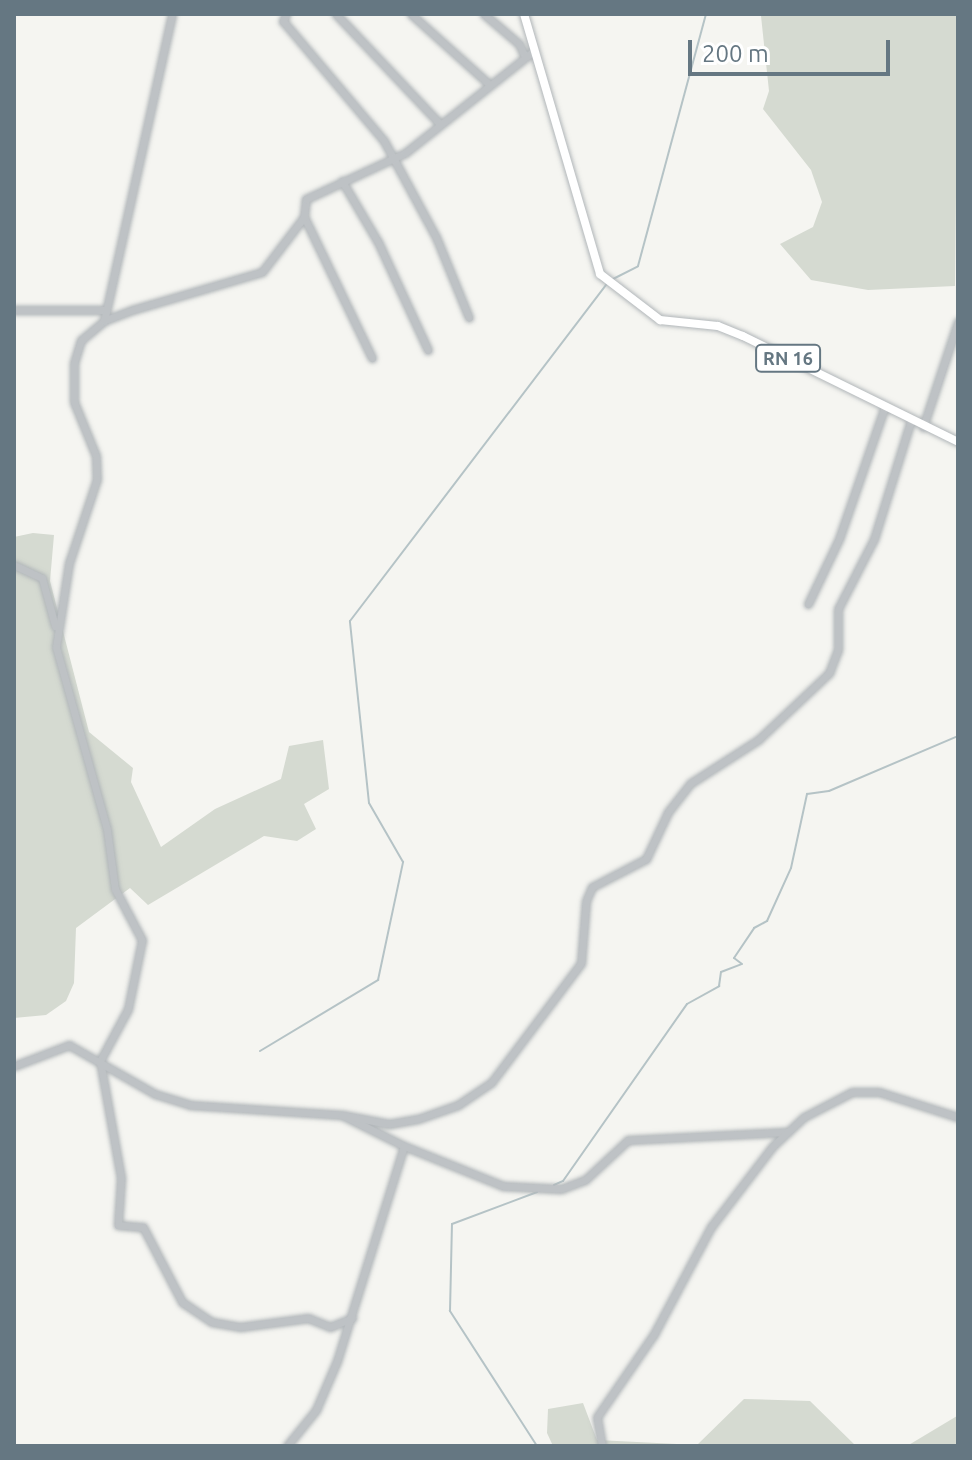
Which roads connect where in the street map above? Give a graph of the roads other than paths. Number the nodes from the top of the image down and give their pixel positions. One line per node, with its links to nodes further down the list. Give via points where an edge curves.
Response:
1 (172, 14): 15 (street)
2 (275, 14): 7 (street)
3 (336, 14): 10 (street)
4 (411, 14): 9 (street)
5 (484, 14): 8 (street)
6 (524, 14): 8 (main road, RN 16)
7 (285, 17): 11 (street)
8 (528, 55): 9 (street); 21 (main road, RN 16, via 600,274 660,320 731,331)
9 (488, 83): 10 (street)
10 (439, 123): 11 (street)
11 (393, 161): 12 (street); 16 (street, via 436,237)
12 (342, 181): 13 (street, via 306,199); 19 (street, via 378,242)
13 (304, 217): 17 (street, via 262,272); 20 (street)
14 (14, 310): 15 (street)
15 (106, 310): 17 (street)
16 (469, 318)
17 (104, 321): 27 (street, via 81,340 74,363 74,402 96,456 97,479 69,563)
18 (958, 322): 23 (street)
19 (428, 350)
20 (372, 358)
21 (885, 406): 22 (main road, RN 16); 26 (street, via 839,539)
22 (911, 420): 23 (main road, RN 16); 30 (street, via 874,539 838,609 838,650 829,673 758,740 691,783 668,812 646,859 592,887 581,963 491,1083 458,1105 418,1119 389,1124)
23 (923, 427): 24 (main road, RN 16)
24 (958, 442)
25 (14, 565): 27 (street, via 42,578)
26 (808, 604)
27 (56, 629): 28 (street, via 61,670 107,830 115,889 142,940 128,1009)
28 (100, 1061): 29 (street, via 69,1045); 30 (street, via 155,1094 190,1105); 34 (street, via 121,1178 118,1225 143,1227 182,1302 212,1322 240,1327 308,1318 330,1327)
29 (14, 1066)
30 (342, 1115): 33 (street)
31 (958, 1117): 32 (street, via 879,1092 852,1092 826,1101)
32 (789, 1132): 33 (street, via 628,1140 585,1180 561,1189 503,1186); 36 (street, via 711,1227 654,1334 597,1417)
33 (404, 1146): 34 (street)
34 (352, 1318): 35 (street, via 316,1410)
35 (287, 1446)
36 (602, 1446)

